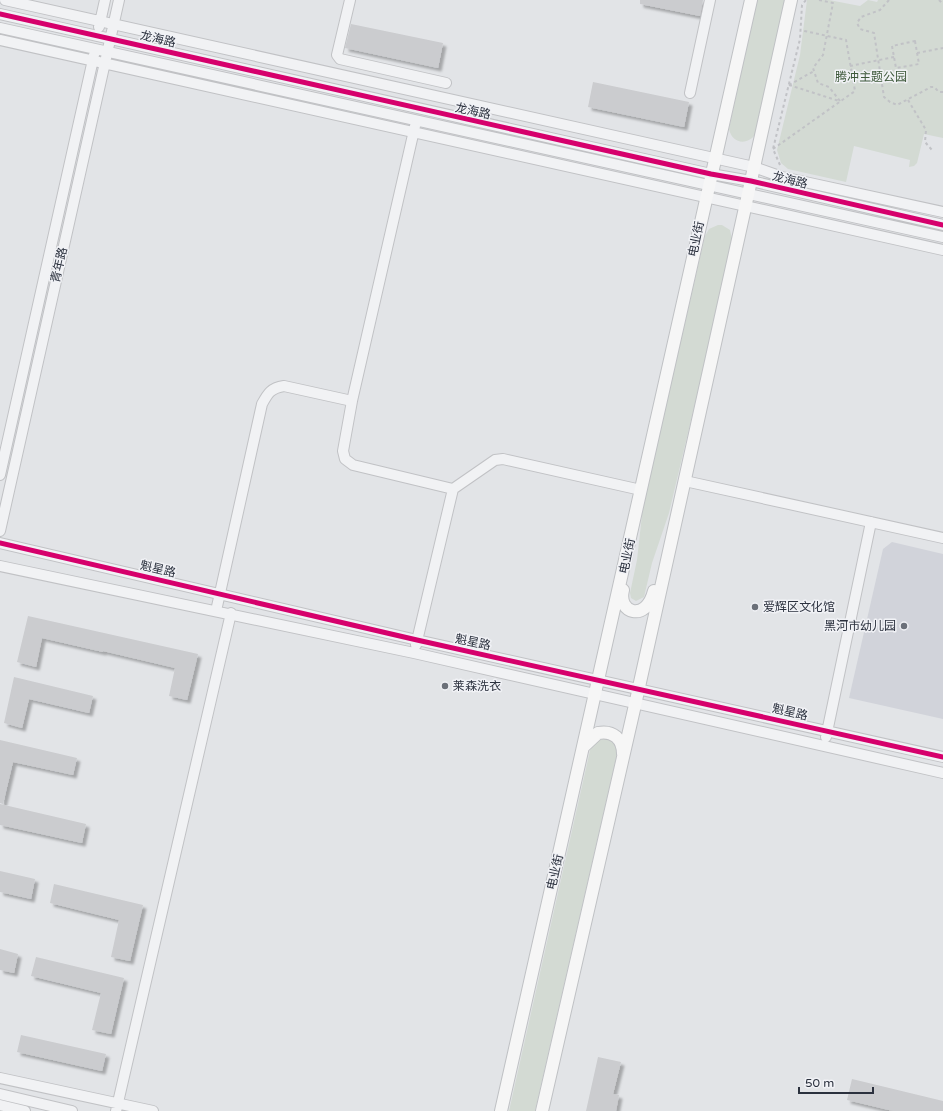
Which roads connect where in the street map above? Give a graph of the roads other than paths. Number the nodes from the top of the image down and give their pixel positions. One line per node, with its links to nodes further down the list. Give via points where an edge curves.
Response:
1 (5, 0): 9 (street)
2 (105, 0): 9 (street, 青年路)
3 (119, 0): 10 (street, 青年路)
4 (350, 0): 19 (street, via 337,55 340,59)
5 (710, 0): 20 (street)
6 (751, 0): 24 (main road, 电业街)
7 (791, 0): 25 (main road)
8 (0, 14): 12 (street, 龙海路)
9 (100, 21): 10 (street); 12 (street, 青年路)
10 (114, 24): 13 (street, 青年路); 24 (street)
11 (0, 28): 15 (street, 龙海路)
12 (97, 36): 13 (street, 龙海路); 15 (street, 青年路)
13 (111, 39): 16 (street, 青年路); 21 (street, 龙海路)
14 (0, 40): 17 (street)
15 (95, 49): 16 (street, 龙海路); 17 (street, 青年路)
16 (108, 51): 18 (street, 青年路); 22 (street, 龙海路)
17 (93, 61): 18 (street); 36 (street, 青年路)
18 (105, 64): 23 (street); 41 (street, 青年路)
19 (446, 83)
20 (690, 93)
21 (419, 109): 22 (street); 26 (street, 龙海路)
22 (416, 120): 23 (street); 28 (street, 龙海路)
23 (413, 132): 28 (street); 35 (street)
24 (714, 158): 25 (street); 26 (main road, 电业街)
25 (754, 167): 27 (main road); 31 (street, via 782,177)
26 (711, 174): 27 (street, 龙海路); 28 (main road, 电业街)
27 (751, 181): 29 (main road); 32 (street, 龙海路)
28 (706, 192): 29 (street, 龙海路); 30 (street); 39 (main road, 电业街)
29 (748, 194): 30 (main road); 33 (street, 龙海路)
30 (745, 206): 34 (street); 37 (main road)
31 (943, 212)
32 (943, 225)
33 (943, 237)
34 (943, 250)
35 (352, 401): 38 (street, via 343,451 345,459 353,465); 47 (street, via 284,386 269,391 262,404)
36 (0, 475)
37 (685, 481): 40 (street); 44 (main road)
38 (452, 489): 39 (street, via 494,460 503,459); 50 (street)
39 (641, 490): 42 (main road, 电业街)
40 (871, 522): 43 (street); 56 (street)
41 (0, 530)
42 (632, 532): 44 (main road, via 622,598 626,607 635,611 644,610 651,603 661,564); 52 (main road, 电业街)
43 (943, 538)
44 (672, 539): 53 (main road)
45 (0, 543): 47 (street, 魁星路)
46 (0, 566): 48 (street, 魁星路)
47 (220, 594): 48 (street); 50 (street, 魁星路)
48 (216, 611): 49 (street, 魁星路)
49 (231, 613): 51 (street, 魁星路); 65 (street)
50 (417, 640): 51 (street); 52 (street, 魁星路)
51 (414, 653): 54 (street, 魁星路)
52 (600, 680): 53 (street, 魁星路); 54 (main road, 电业街)
53 (639, 688): 55 (main road); 56 (street, 魁星路)
54 (596, 696): 55 (street, 魁星路); 58 (main road, 电业街)
55 (635, 704): 57 (street, 魁星路); 60 (main road)
56 (827, 731): 57 (street); 59 (street, 魁星路)
57 (824, 746): 61 (street, 魁星路)
58 (582, 748): 60 (main road, via 593,736 604,732 610,733 622,744); 69 (main road, 电业街)
59 (943, 757)
60 (622, 761): 70 (main road)
61 (943, 773)
62 (0, 1078): 65 (street)
63 (0, 1094): 67 (street)
64 (0, 1105): 66 (street)
65 (117, 1107): 68 (street)
66 (24, 1111)
67 (72, 1111)
68 (153, 1111)
69 (501, 1111)
70 (542, 1111)

